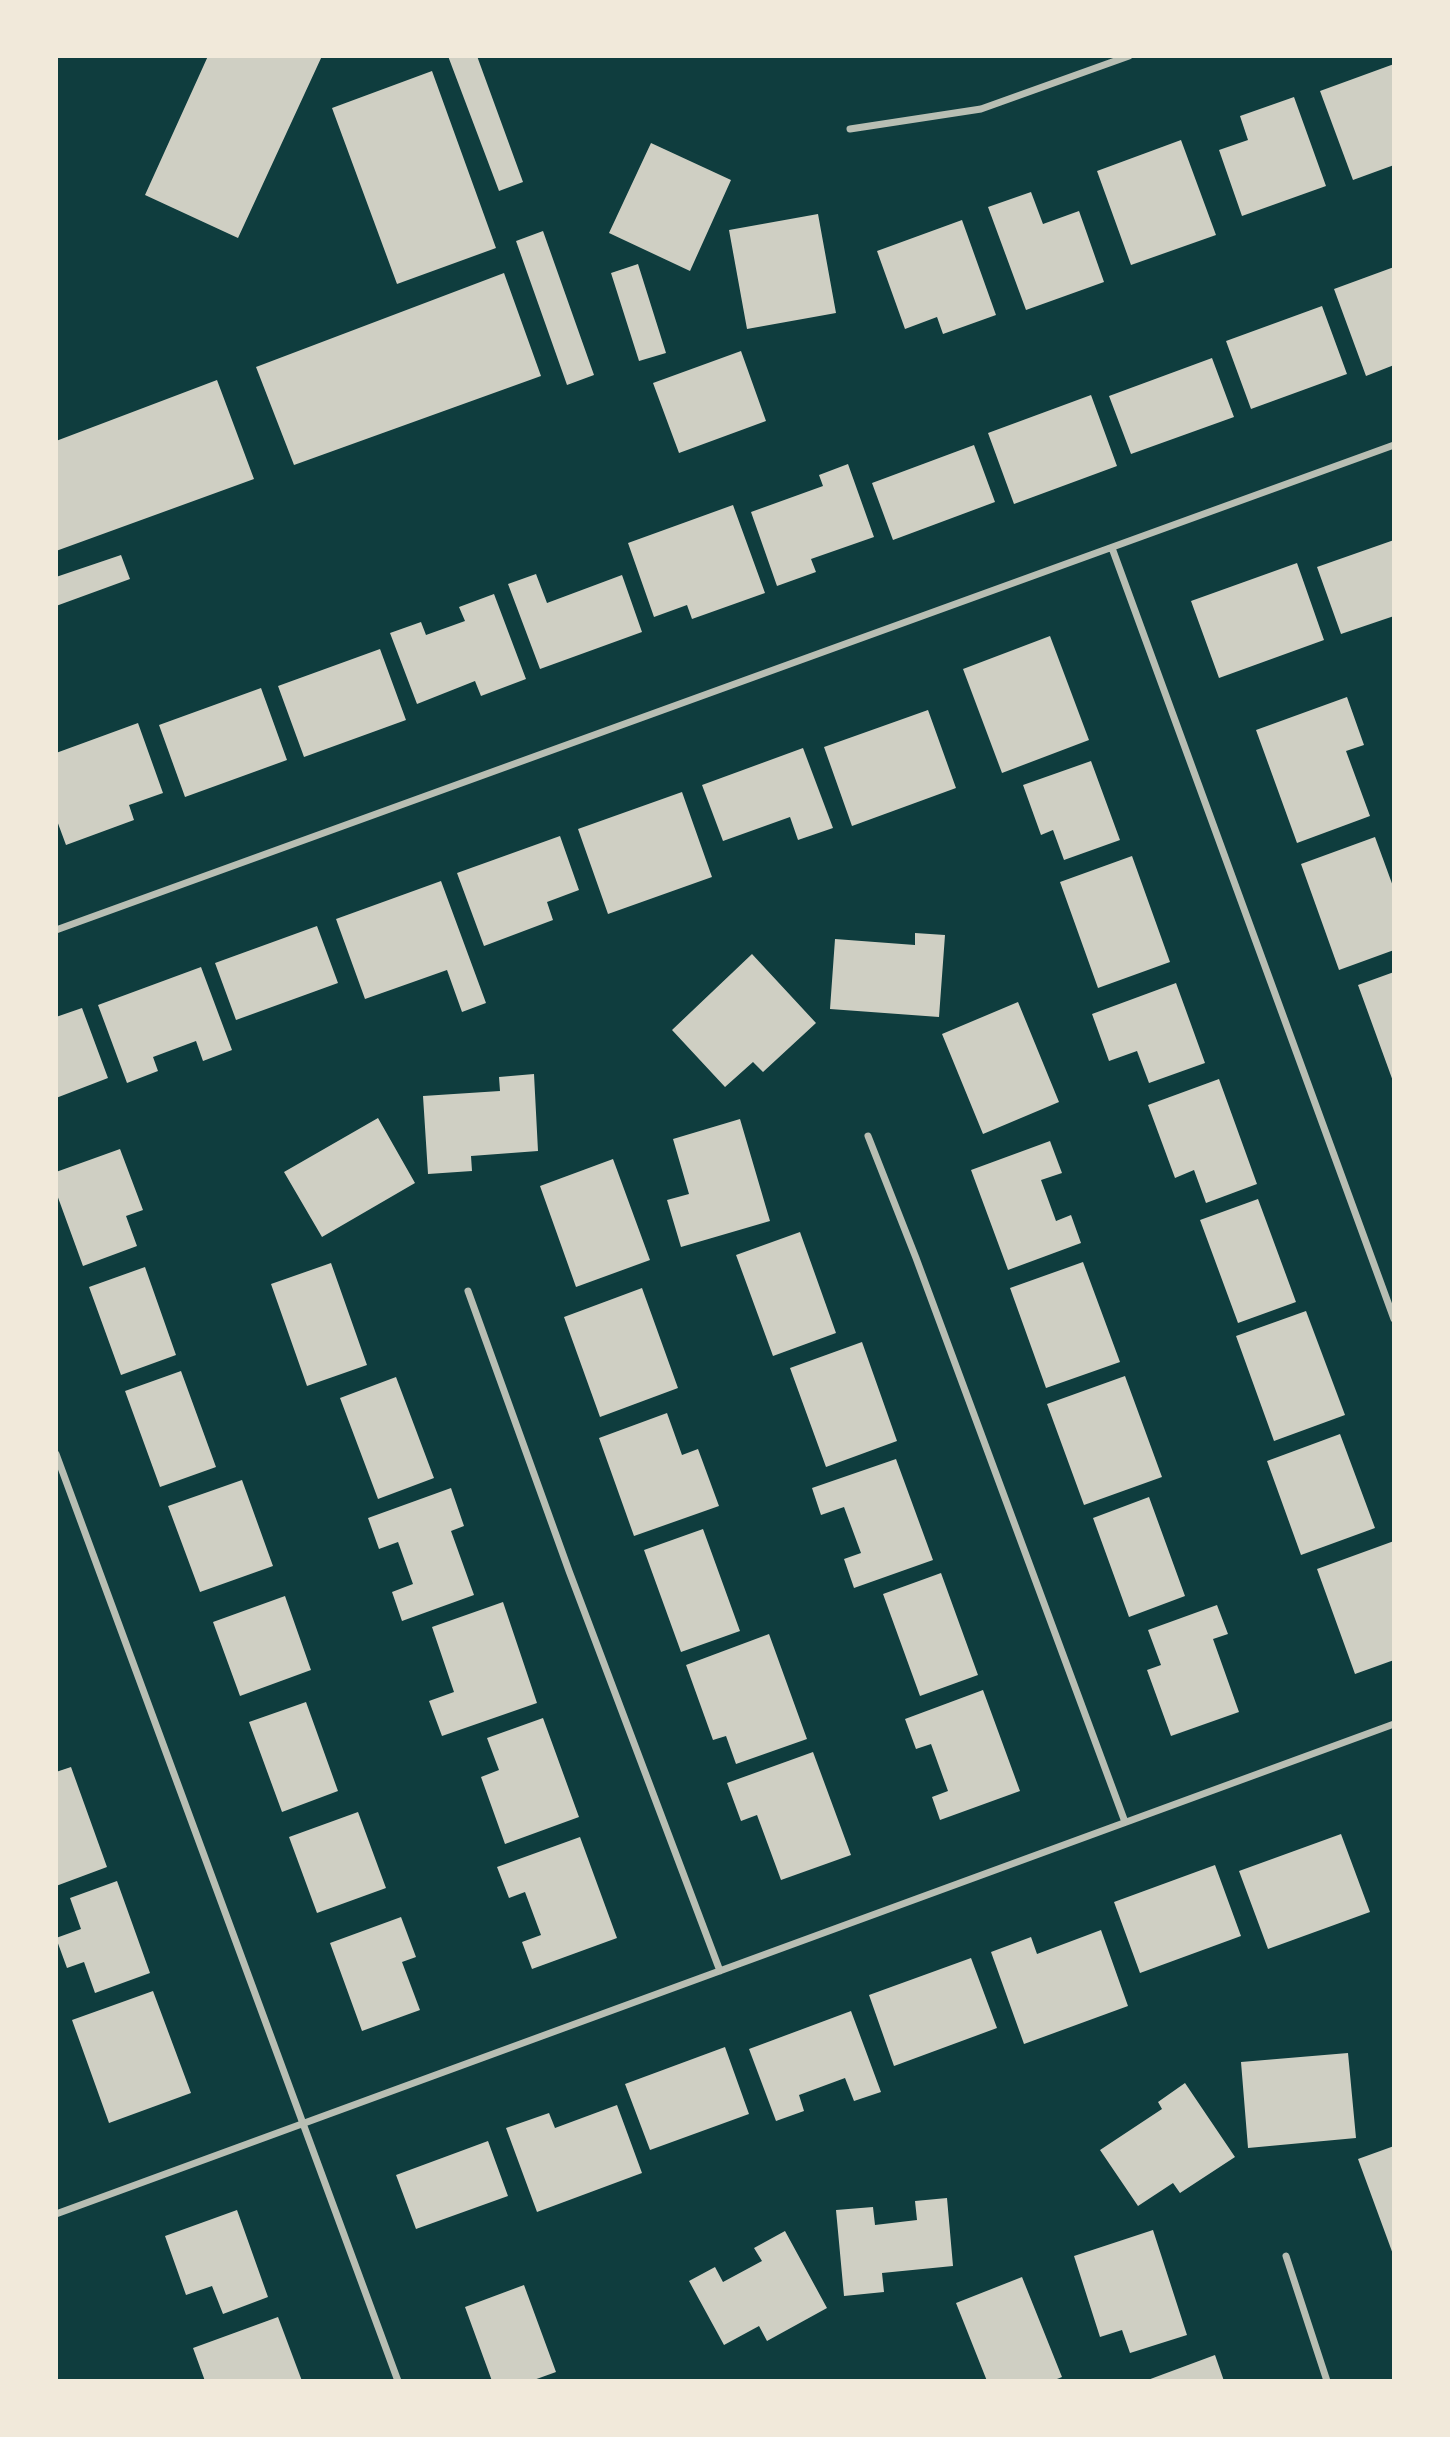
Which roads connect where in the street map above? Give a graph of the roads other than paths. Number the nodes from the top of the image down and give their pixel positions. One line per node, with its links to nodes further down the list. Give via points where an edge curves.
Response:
1 (1129, 56): 2 (street, via 981,109)
2 (850, 129)
3 (1394, 445): 4 (street)
4 (1112, 548): 5 (street); 8 (street)
5 (56, 930)
6 (868, 1136): 11 (street)
7 (468, 1290): 12 (street)
8 (1394, 1319)
9 (56, 1454): 13 (street)
10 (1394, 1724): 11 (street)
11 (1125, 1822): 12 (street)
12 (720, 1971): 13 (street)
13 (303, 2123): 14 (street); 16 (street)
14 (56, 2214)
15 (1286, 2256): 17 (street)
16 (398, 2381)
17 (1327, 2381)

